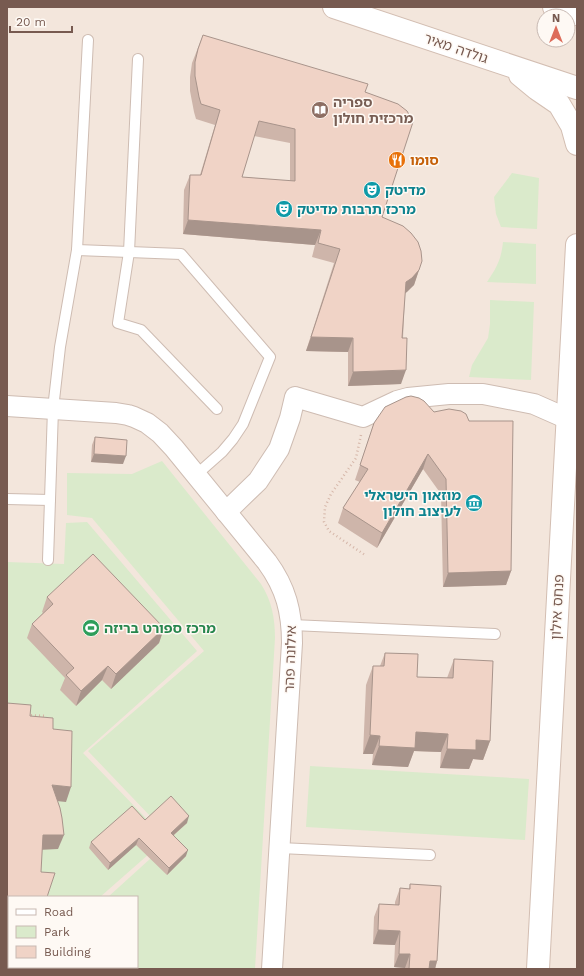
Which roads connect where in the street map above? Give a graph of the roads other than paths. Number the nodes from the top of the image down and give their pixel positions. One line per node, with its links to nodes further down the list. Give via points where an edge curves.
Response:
1 (334, 7): 5 (street, גולדה מאיר)
2 (554, 7): 3 (street)
3 (577, 14)
4 (88, 40): 10 (lane)
5 (485, 58): 7 (street, גולדה מאיר); 8 (street, via 520,75 559,104 572,126)
6 (138, 59): 11 (lane)
7 (577, 88)
8 (577, 144)
9 (577, 245): 15 (street, פנחס אילון)
10 (77, 250): 11 (lane); 13 (lane, via 60,347)
11 (129, 252): 14 (lane, via 118,323 141,330); 16 (lane, via 181,254 270,357 243,424 222,452)
12 (7, 406): 13 (street, אילונה פהר)
13 (53, 409): 16 (street, אילונה פהר, via 116,412 141,419 160,433); 18 (lane)
14 (217, 409)
15 (568, 419): 19 (street, via 534,404 483,394 408,398 362,417 295,397 279,449 258,481); 26 (street, פנחס אילון)
16 (196, 475): 19 (street, אילונה פהר)
17 (7, 499): 18 (lane)
18 (50, 500): 20 (lane)
19 (226, 512): 21 (street, אילונה פהר, via 277,576 287,600)
20 (48, 560)
21 (292, 625): 22 (lane); 23 (street, אילונה פהר)
22 (495, 634)
23 (280, 848): 24 (lane); 25 (street, אילונה פהר)
24 (430, 855)
25 (272, 969)
26 (538, 969)

